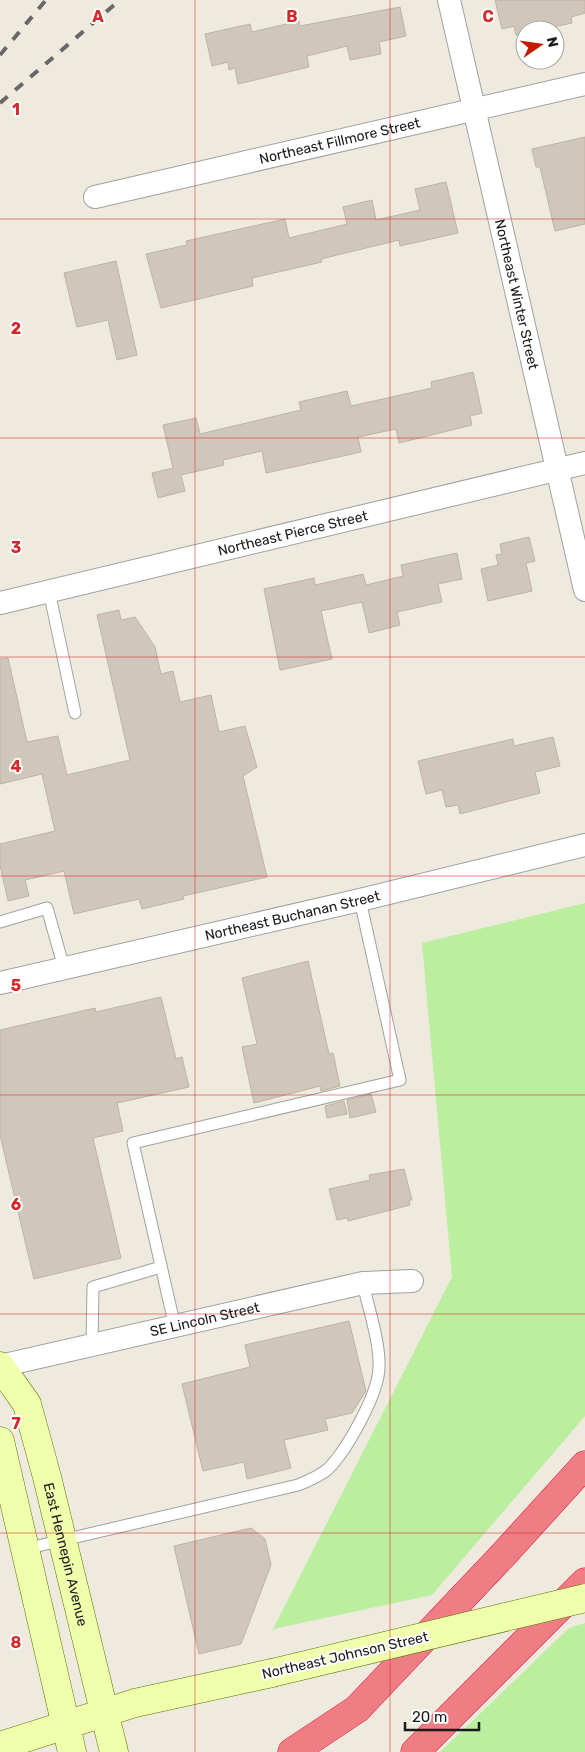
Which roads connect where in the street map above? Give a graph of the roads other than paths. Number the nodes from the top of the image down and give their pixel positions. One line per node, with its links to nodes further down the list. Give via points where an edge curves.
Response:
1 (449, 0): 3 (street, Northeast Winter Street)
2 (585, 84): 3 (street, Northeast Fillmore Street)
3 (474, 110): 4 (street, Northeast Fillmore Street); 6 (street, Northeast Winter Street)
4 (95, 197)
5 (585, 463): 6 (street, Northeast Pierce Street)
6 (558, 469): 7 (street, Northeast Winter Street); 8 (street, Northeast Pierce Street)
7 (585, 590)
8 (49, 591): 9 (street, Northeast Pierce Street); 10 (lane)
9 (0, 603)
10 (75, 713)
11 (585, 845): 12 (street, Northeast Buchanan Street)
12 (360, 900): 14 (street, Northeast Buchanan Street); 16 (lane, via 400,1080 133,1143)
13 (0, 922): 14 (lane, via 47,908)
14 (64, 968): 15 (street, Northeast Buchanan Street)
15 (0, 983)
16 (161, 1267): 19 (lane); 20 (lane, via 93,1287)
17 (412, 1281): 18 (street, SE Lincoln Street)
18 (363, 1283): 19 (street, SE Lincoln Street); 24 (lane, via 379,1365 378,1382 372,1399 327,1470 298,1486)
19 (175, 1327): 20 (street, SE Lincoln Street)
20 (92, 1344): 21 (street, SE Lincoln Street)
21 (0, 1366): 24 (main road, East Hennepin Avenue, via 26,1404)
22 (0, 1441): 25 (main road)
23 (585, 1465): 33 (highway, via 357,1709)
24 (63, 1541): 25 (lane); 28 (main road, East Hennepin Avenue)
25 (25, 1549): 29 (main road)
26 (585, 1582): 34 (highway)
27 (585, 1598): 28 (main road, Northeast Johnson Street, bridge)
28 (105, 1712): 29 (main road, Northeast Johnson Street); 32 (main road, East Hennepin Avenue)
29 (66, 1725): 30 (main road, Northeast Johnson Street); 31 (main road)
30 (0, 1746)
31 (72, 1752)
32 (114, 1752)
33 (292, 1752)
34 (415, 1752)

